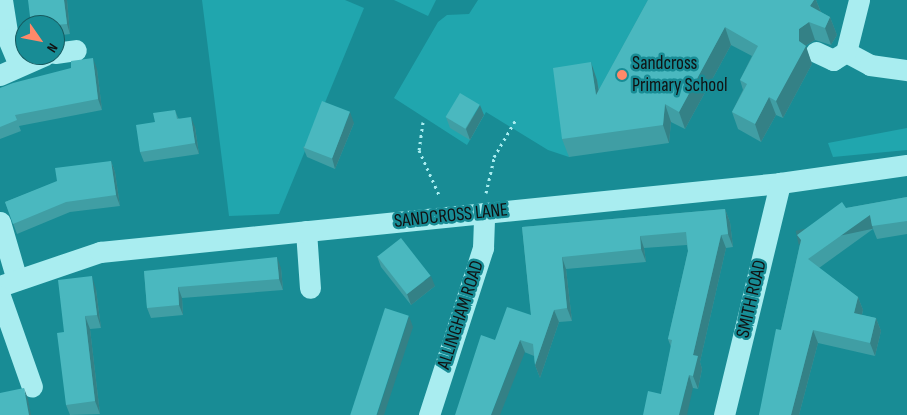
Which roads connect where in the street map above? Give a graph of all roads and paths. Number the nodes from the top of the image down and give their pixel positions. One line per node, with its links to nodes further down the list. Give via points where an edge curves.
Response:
1 (2, 0): 7 (street, via 8,39)
2 (859, 0): 6 (street)
3 (76, 50): 4 (street)
4 (65, 52)
5 (816, 52): 6 (street, via 833,60)
6 (846, 52): 9 (street, via 870,65)
7 (15, 56)
8 (19, 65): 10 (street)
9 (907, 70)
10 (0, 75)
11 (515, 121): 15 (path, via 494,157)
12 (423, 122): 16 (path, via 419,150)
13 (907, 165): 14 (street, SANDCROSS LANE)
14 (780, 183): 15 (street, SANDCROSS LANE); 24 (street, SMITH ROAD)
15 (484, 213): 16 (street, SANDCROSS LANE); 23 (street, ALLINGHAM ROAD, via 483,248)
16 (453, 216): 18 (street, SANDCROSS LANE)
17 (0, 222): 19 (street)
18 (306, 231): 19 (street, SANDCROSS LANE, via 100,252); 20 (street)
19 (9, 283)
20 (310, 288)
21 (0, 296): 22 (street)
22 (32, 387)
23 (429, 415)
24 (724, 415)

